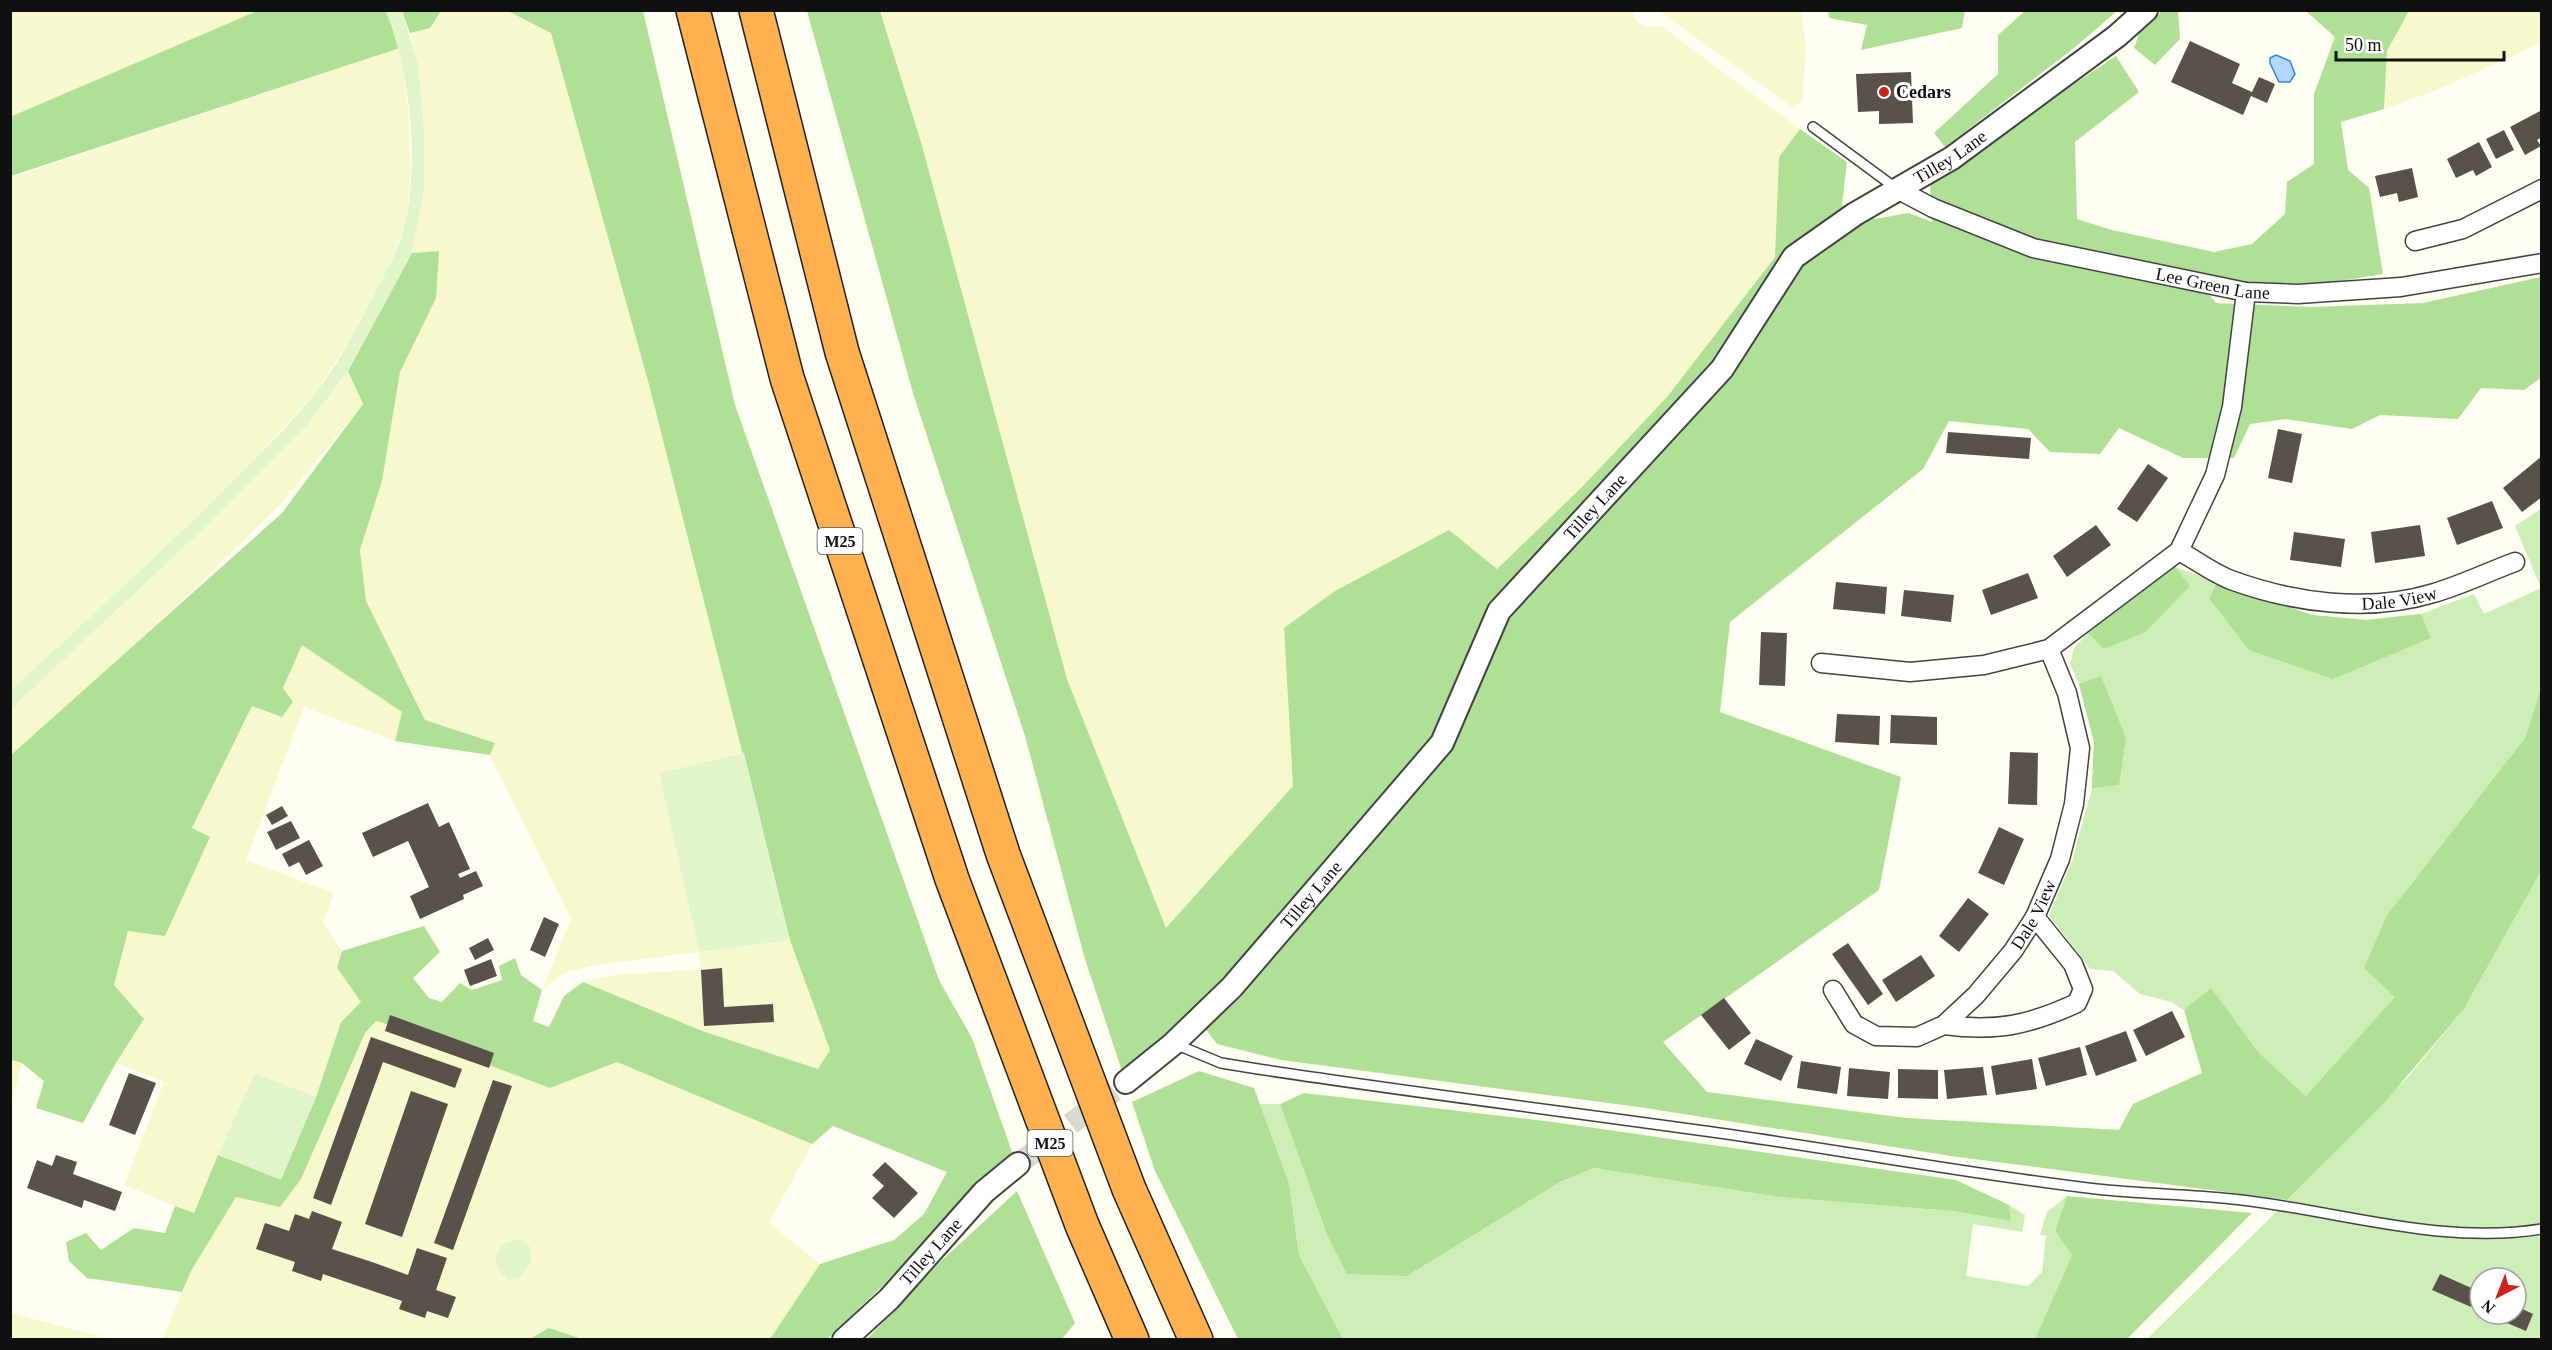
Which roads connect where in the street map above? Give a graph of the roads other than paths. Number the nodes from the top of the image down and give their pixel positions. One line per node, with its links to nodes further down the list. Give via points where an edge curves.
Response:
1 (693, 10): 22 (highway, M25, via 787,378 850,571 952,879 1019,1062 1082,1225)
2 (756, 10): 23 (highway, via 842,352 1003,854 1130,1189)
3 (2146, 10): 5 (street, Tilley Lane, via 2117,36 1952,158)
4 (1813, 127): 5 (lane)
5 (1897, 189): 9 (street, Lee Green Lane, via 1933,208 2033,248); 17 (street, Tilley Lane, via 1794,257 1722,369 1499,611 1442,743 1232,987)
6 (2541, 189): 7 (street, via 2463,229)
7 (2415, 241)
8 (2541, 263): 9 (street, Lee Green Lane, via 2401,287 2298,294)
9 (2246, 292): 10 (street, via 2232,407 2216,475)
10 (2179, 551): 11 (street, Dale View, via 2229,579 2325,603 2380,602 2432,594); 12 (street)
11 (2515, 562)
12 (2049, 649): 13 (street, via 1984,665 1910,672); 14 (street, Dale View, via 2067,693 2080,748 2074,804 2060,859)
13 (1821, 663)
14 (2035, 916): 16 (street, Dale View, via 2013,951 1976,995); 16 (street, via 2073,964 2083,989 2077,1003 2037,1021 1977,1029)
15 (1833, 990): 16 (street, Dale View, via 1854,1024 1876,1036 1917,1037)
16 (1944, 1024)
17 (1173, 1044): 18 (street, Tilley Lane); 20 (lane, via 1221,1063 1249,1068 1691,1129 1993,1177 2100,1190 2234,1199 2438,1230 2507,1234)
18 (1126, 1082)
19 (1018, 1164): 21 (street, Tilley Lane, via 984,1192 890,1299)
20 (2541, 1229)
21 (844, 1340)
22 (1132, 1340)
23 (1196, 1340)

